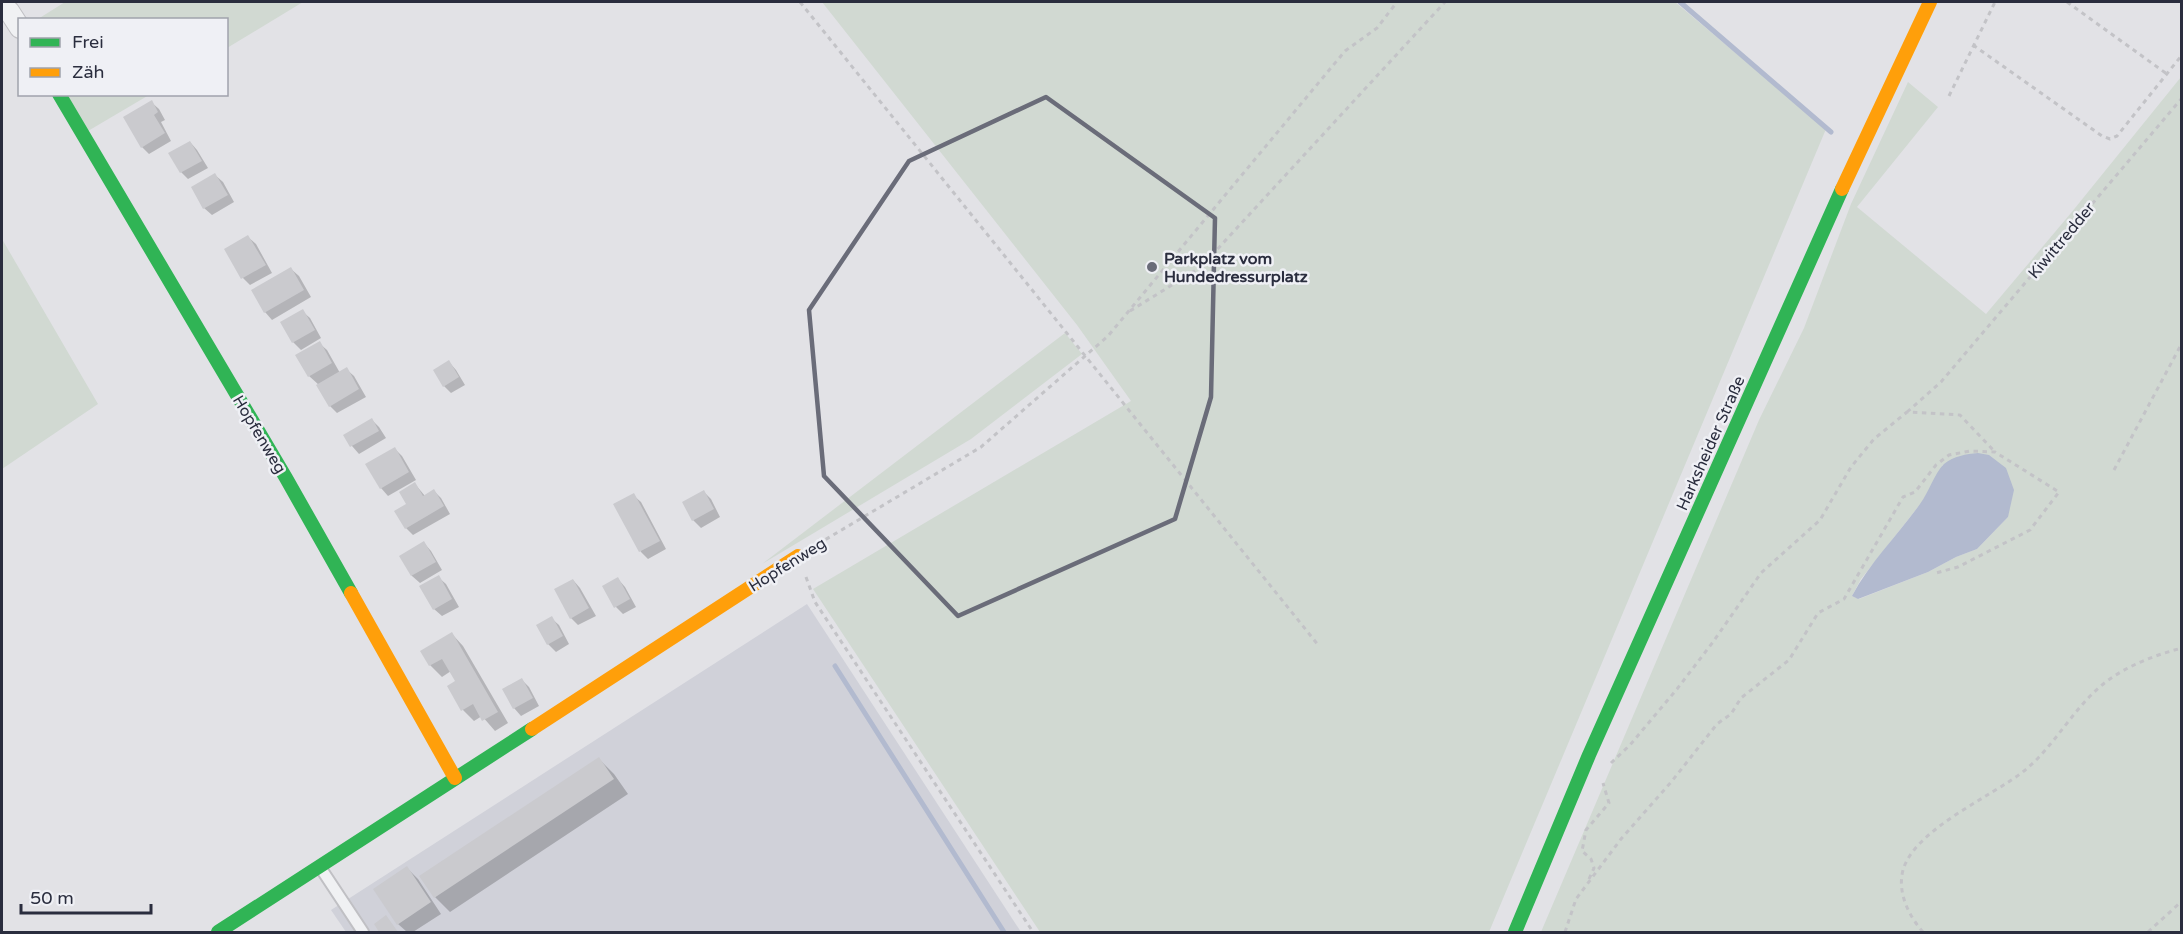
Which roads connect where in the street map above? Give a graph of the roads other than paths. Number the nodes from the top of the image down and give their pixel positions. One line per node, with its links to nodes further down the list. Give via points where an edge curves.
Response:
1 (1930, 2): 10 (street, Harksheider Straße, via 1589,755)
2 (9, 11): 3 (street)
3 (18, 25)
4 (60, 96): 6 (street, Hopfenweg, via 286,478)
5 (798, 556): 6 (street, Hopfenweg)
6 (455, 778): 7 (street, Hopfenweg)
7 (320, 867): 8 (street, Hopfenweg); 9 (lane)
8 (218, 933)
9 (363, 933)
10 (1515, 933)

